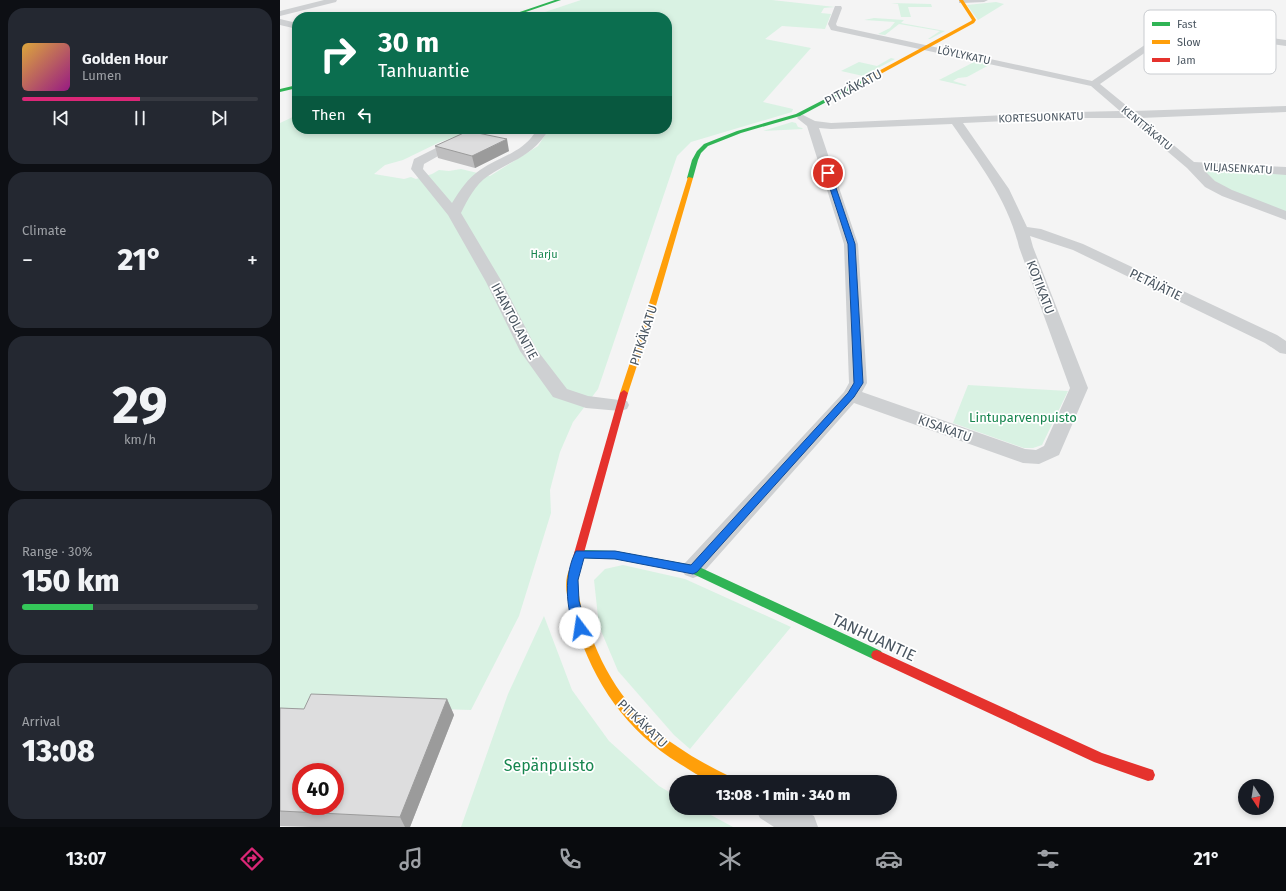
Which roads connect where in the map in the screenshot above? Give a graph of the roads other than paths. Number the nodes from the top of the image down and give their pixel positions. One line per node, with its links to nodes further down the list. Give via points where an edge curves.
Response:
1 (333, 0): 9 (street)
2 (559, 0): 7 (street)
3 (569, 0): 8 (street)
4 (984, 0): 5 (street)
5 (962, 1): 14 (street, PITKÄKATU, via 973,22)
6 (838, 8): 14 (street, LÖYLYKATU, via 832,24 834,28)
7 (522, 12)
8 (533, 12)
9 (280, 14)
10 (280, 22): 11 (street)
11 (292, 25)
12 (1276, 42): 13 (street)
13 (1286, 43)
14 (928, 48): 16 (street, LÖYLYKATU); 23 (street, PITKÄKATU, via 832,99)
15 (1144, 49): 16 (street)
16 (1094, 84): 22 (street, KENTTÄKATU)
17 (292, 87): 18 (street)
18 (280, 91)
19 (292, 92): 20 (street)
20 (280, 96)
21 (1286, 109): 22 (street, KORTESUONKATU)
22 (1130, 115): 24 (street, KORTESUONKATU); 27 (street, KENTTÄKATU)
23 (805, 120): 24 (street, KORTESUONKATU, via 831,126); 33 (street, via 852,244 858,383); 34 (street, PITKÄKATU, via 721,139 706,145 699,152)
24 (955, 120): 31 (street, KOTIKATU, via 1003,189)
25 (475, 134): 29 (street, IHANTOLANTIE, via 418,162 417,169 423,178)
26 (540, 134): 29 (street, via 531,146 478,178 460,198)
27 (1191, 165): 28 (street, VILJASENKATU); 30 (street, KENTTÄKATU, via 1210,184)
28 (1286, 171)
29 (454, 214): 34 (street, IHANTOLANTIE, via 494,282 529,351 560,394 586,402)
30 (1286, 216)
31 (1022, 231): 32 (street, PETÄJÄTIE, via 1036,232 1078,247 1271,339); 35 (street, KOTIKATU, via 1079,388 1052,450)
32 (1286, 349)
33 (851, 395): 35 (street, KISAKATU, via 1023,456); 37 (street)
34 (620, 405): 36 (street, PITKÄKATU)
35 (1039, 457)
36 (579, 554): 37 (street, TANHUANTIE, via 615,555); 38 (street, PITKÄKATU, via 572,580 574,601 588,651 602,678 625,710 666,747)
37 (693, 569): 39 (street, TANHUANTIE, via 1099,758)
38 (714, 775)
39 (1148, 776)
40 (782, 815): 41 (street)
41 (803, 827)

